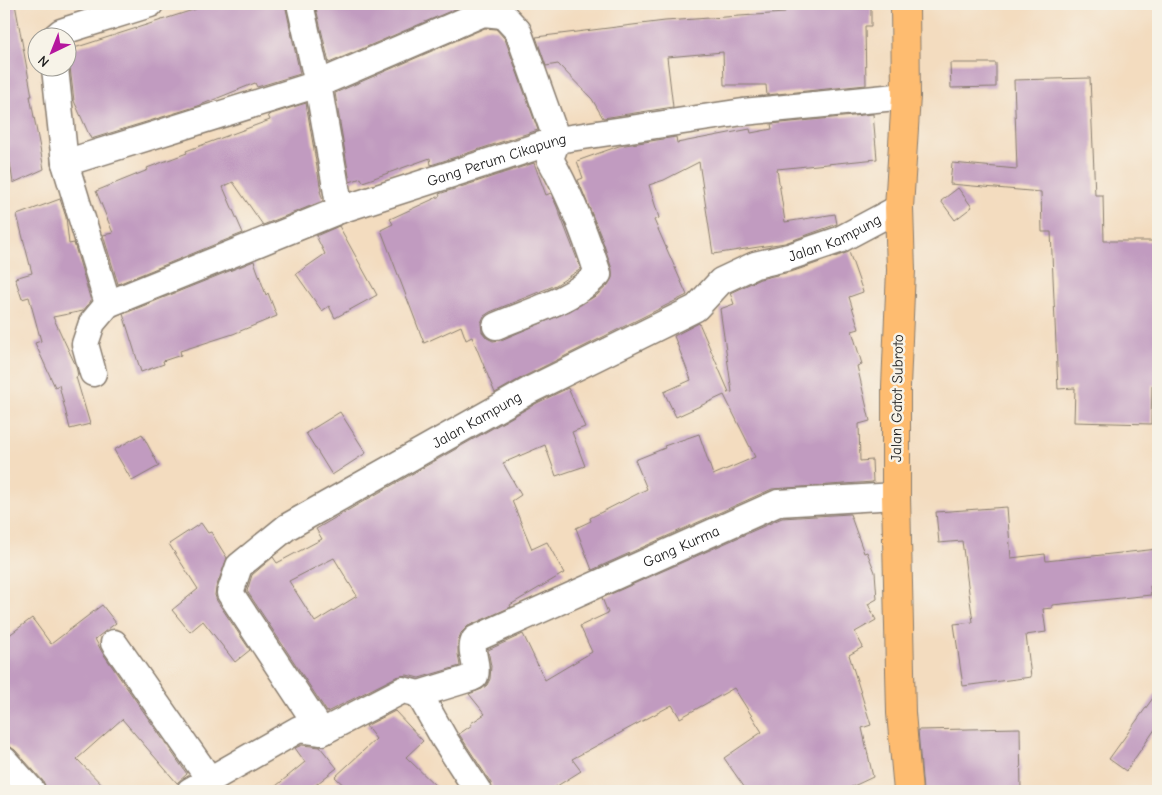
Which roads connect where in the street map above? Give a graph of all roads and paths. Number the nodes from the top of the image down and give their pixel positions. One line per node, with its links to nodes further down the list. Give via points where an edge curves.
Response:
1 (150, 4): 4 (street)
2 (300, 4): 6 (street)
3 (905, 4): 7 (main road, Jalan Gatot Subroto)
4 (70, 28)
5 (56, 78): 9 (street)
6 (318, 84): 8 (street, via 483,13 503,15 518,31); 9 (street); 11 (street)
7 (906, 96): 8 (street, Gang Perum Cikapung, via 743,112); 10 (main road, Jalan Gatot Subroto)
8 (556, 140): 11 (street, Gang Perum Cikapung); 13 (street, via 550,159 584,230 598,274 586,286)
9 (65, 163): 12 (street)
10 (900, 208): 15 (main road, Jalan Gatot Subroto); 18 (street, Jalan Kampung, via 839,240 755,265 721,280 696,308 530,390 287,527 239,566 230,594)
11 (340, 210): 12 (street, Gang Perum Cikapung)
12 (108, 304): 14 (street, via 92,323 85,344)
13 (496, 326)
14 (93, 373)
15 (896, 496): 17 (street, Gang Kurma, via 778,503 476,639 472,648 475,676); 23 (main road, Jalan Gatot Subroto, via 901,713)
16 (114, 643): 20 (street)
17 (418, 694): 18 (street, via 403,690); 22 (street)
18 (322, 732): 20 (street, via 300,729)
19 (4, 760): 21 (street)
20 (200, 786)
21 (32, 791)
22 (478, 791)
23 (908, 791)

